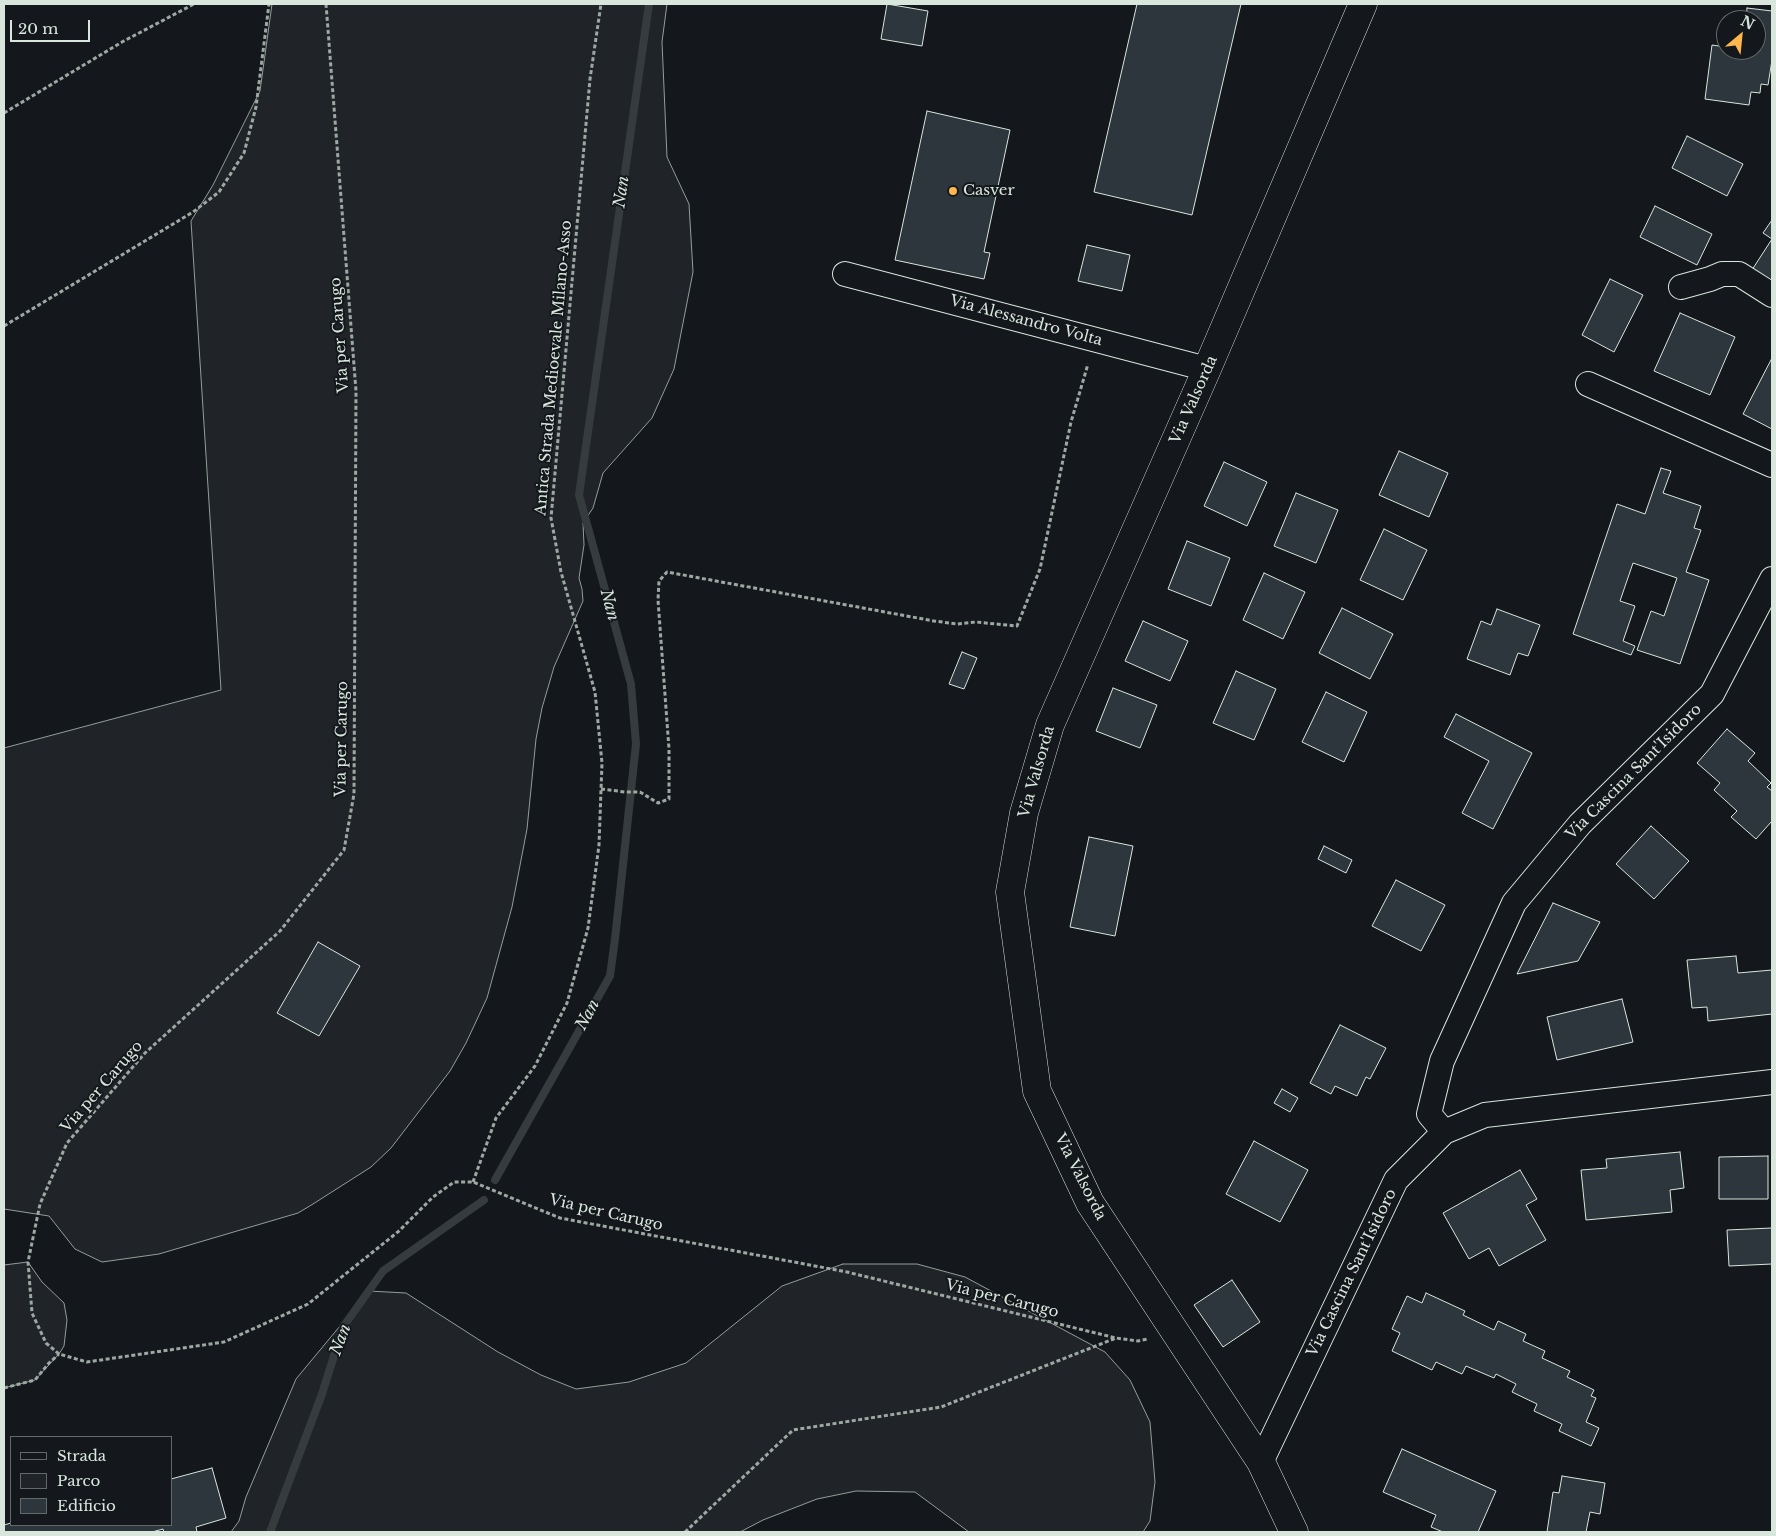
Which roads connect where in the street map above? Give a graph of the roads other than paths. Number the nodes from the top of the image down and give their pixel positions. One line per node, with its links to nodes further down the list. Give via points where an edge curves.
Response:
1 (1362, 4): 5 (street, Via Valsorda)
2 (845, 274): 5 (street, Via Alessandro Volta)
3 (1681, 287): 4 (street, via 1722,274 1739,274)
4 (1772, 295)
5 (1207, 370): 11 (street, Via Valsorda, via 1050,725 1024,813 1010,892 1037,1091 1090,1203)
6 (1588, 384): 7 (street)
7 (1772, 465)
8 (1772, 579): 10 (street, Via Cascina Sant'Isidoro, via 1712,694 1580,824 1514,903 1442,1061 1429,1114)
9 (1772, 1082): 10 (street, via 1486,1115)
10 (1444, 1132): 11 (street, Via Cascina Sant'Isidoro, via 1396,1180)
11 (1261, 1462): 12 (street, Via Valsorda)
12 (1294, 1532)

